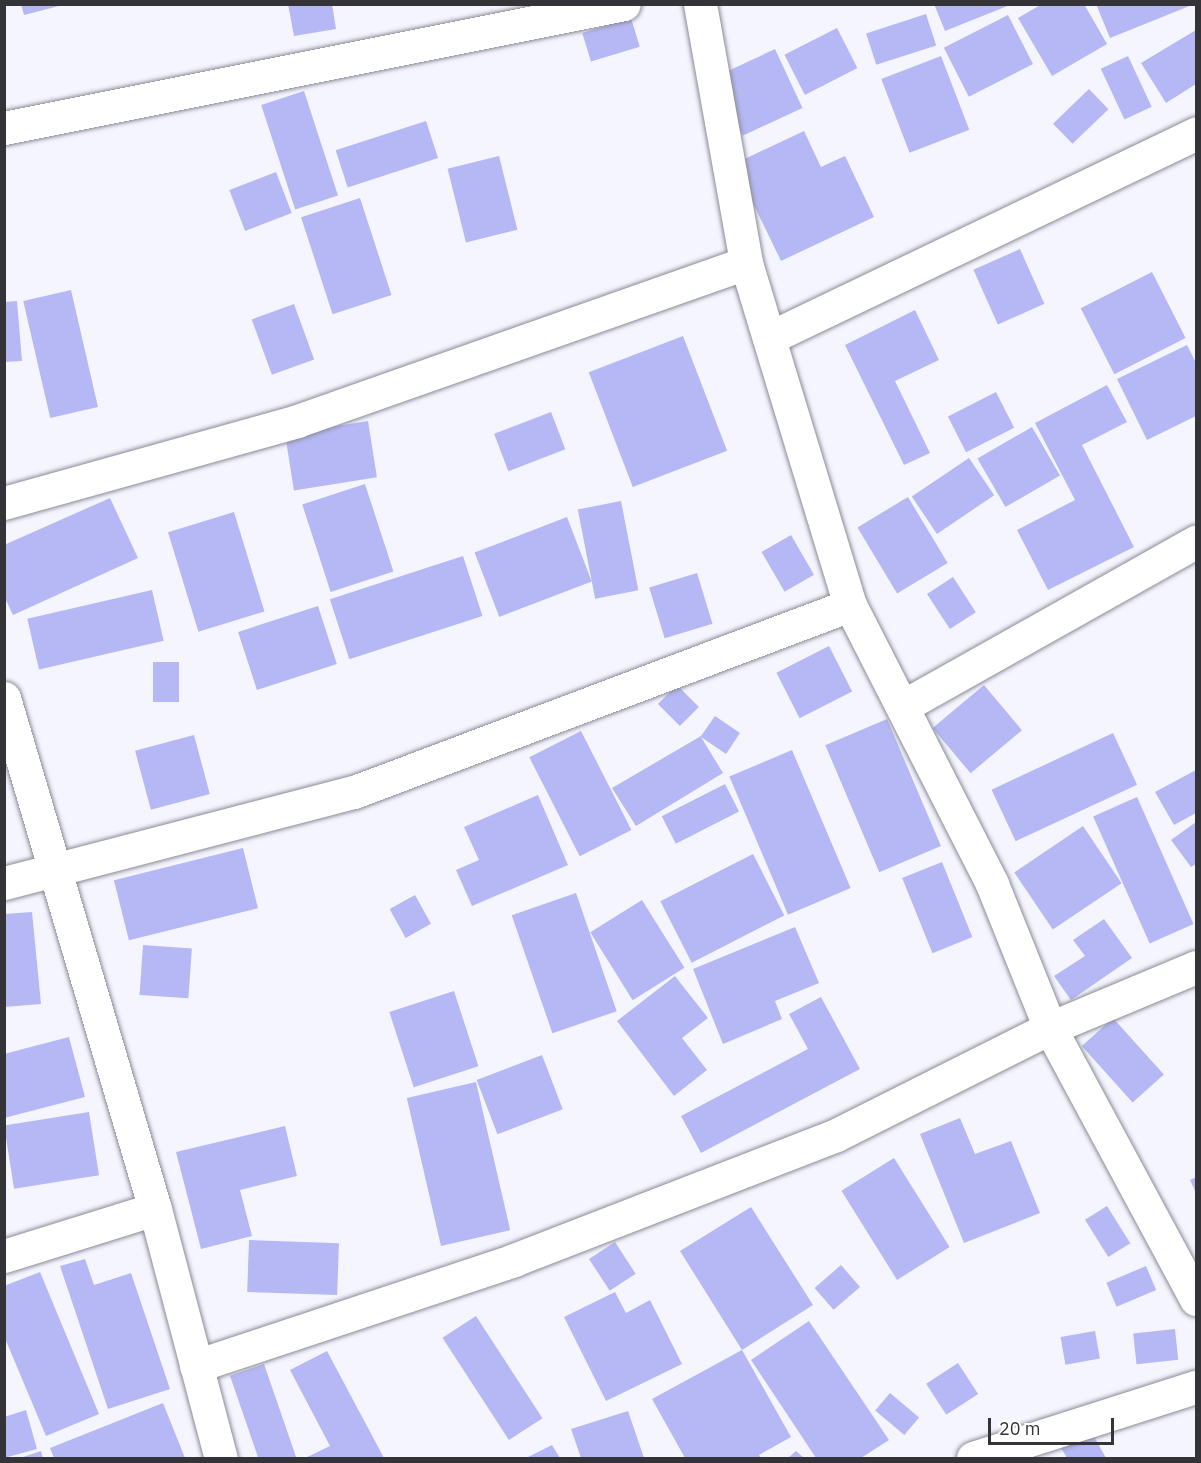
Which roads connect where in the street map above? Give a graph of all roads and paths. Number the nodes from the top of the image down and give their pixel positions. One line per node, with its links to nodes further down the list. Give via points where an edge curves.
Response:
1 (624, 4): 3 (street)
2 (707, 9): 5 (street)
3 (4, 128)
4 (1197, 133): 6 (street)
5 (746, 263): 6 (street); 7 (street, via 297,421)
6 (769, 338): 9 (street)
7 (4, 503)
8 (1197, 542): 11 (street)
9 (850, 605): 11 (street); 12 (street, via 354,792)
10 (4, 698): 12 (street)
11 (904, 705): 15 (street, via 992,884)
12 (58, 873): 13 (street); 16 (street)
13 (4, 883)
14 (1197, 967): 15 (street)
15 (1050, 1028): 18 (street); 19 (street, via 836,1135 514,1260)
16 (155, 1209): 17 (street); 19 (street)
17 (4, 1256)
18 (1197, 1299)
19 (196, 1366): 21 (street)
20 (1197, 1387): 22 (street)
21 (221, 1458)
22 (973, 1458)

